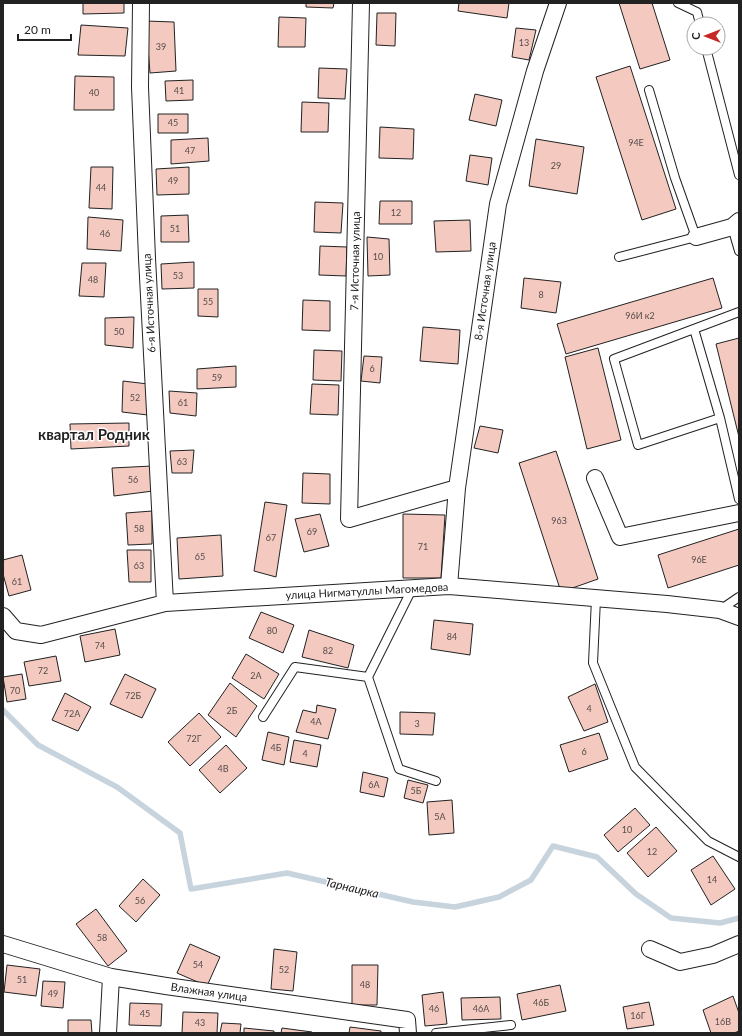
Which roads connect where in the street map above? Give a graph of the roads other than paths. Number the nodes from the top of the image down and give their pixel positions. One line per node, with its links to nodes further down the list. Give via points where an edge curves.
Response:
1 (142, 3): 24 (street, 6-я Источная улица, via 140,103)
2 (361, 3): 17 (street, 7-я Источная улица, via 349,519)
3 (558, 3): 17 (street, 8-я Источная улица, via 535,71 498,204)
4 (678, 3): 5 (lane, via 697,12)
5 (698, 16)
6 (708, 56): 8 (lane)
7 (649, 90): 10 (lane, via 675,178)
8 (739, 175)
9 (735, 224): 10 (street); 11 (lane)
10 (696, 237): 12 (lane)
11 (739, 251)
12 (619, 257)
13 (739, 312): 14 (lane)
14 (694, 329): 15 (lane); 15 (lane, via 614,359 638,446)
15 (720, 418): 18 (lane)
16 (595, 478): 19 (street, via 620,537)
17 (457, 488): 20 (street, 8-я Источная улица)
18 (739, 499)
19 (739, 513)
20 (449, 586): 21 (street, улица Нигматуллы Магомедова); 23 (street, улица Нигматуллы Магомедова)
21 (412, 589): 24 (street, улица Нигматуллы Магомедова); 28 (lane)
22 (739, 597): 25 (lane)
23 (596, 599): 25 (street, улица Нигматуллы Магомедова); 31 (lane, via 593,663 635,767 708,841)
24 (165, 603): 26 (street, улица Нигматуллы Магомедова, via 41,635 16,631)
25 (720, 610): 27 (street, улица Нигматуллы Магомедова)
26 (3, 616)
27 (739, 617)
28 (368, 677): 29 (lane, via 295,667); 30 (lane, via 399,769)
29 (263, 717)
30 (436, 781)
31 (739, 857)
32 (3, 944): 35 (street, Влажная улица)
33 (739, 944): 34 (street, via 713,955 680,962)
34 (650, 949)
35 (111, 977): 37 (street); 38 (street, Влажная улица, via 407,1020)
36 (511, 1025): 39 (lane)
37 (108, 1033)
38 (408, 1033)
39 (436, 1033)

